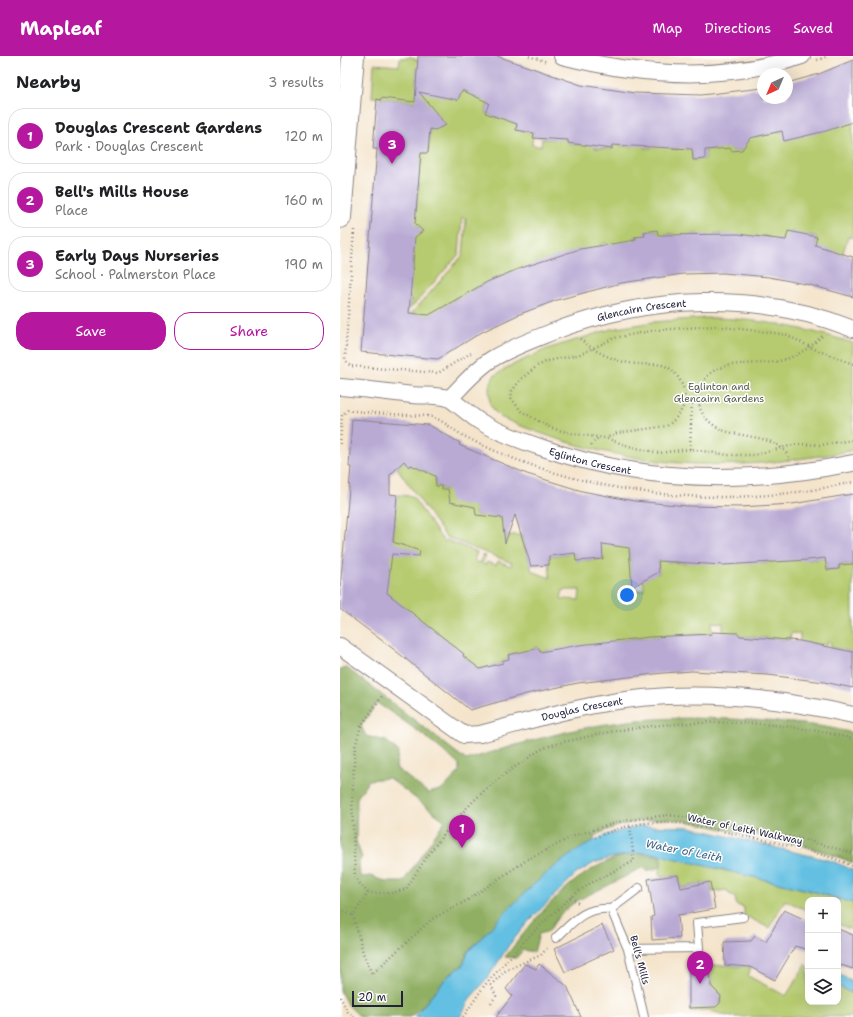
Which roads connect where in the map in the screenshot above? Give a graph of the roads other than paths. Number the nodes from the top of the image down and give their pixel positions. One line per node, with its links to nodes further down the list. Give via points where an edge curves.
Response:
1 (353, 56): 4 (street)
2 (562, 56): 3 (street, via 618,68 679,74 761,67)
3 (802, 56)
4 (347, 222)
5 (853, 329): 7 (street, Glencairn Crescent, via 790,309 763,304 702,301 629,309 574,324 530,340 491,360)
6 (340, 387): 7 (street)
7 (450, 398): 8 (street, Eglinton Crescent, via 480,422 516,438 614,468 705,478 793,473)
8 (853, 463)
9 (340, 646): 10 (street, Douglas Crescent, via 464,735 480,734 595,704 642,699 701,696 756,698 815,706)
10 (853, 715)
11 (639, 888): 12 (lane)
12 (611, 909): 14 (lane, via 599,908 588,911); 15 (lane, Bell's Mills)
13 (743, 917): 15 (lane, via 698,923 699,948)
14 (556, 938)
15 (628, 948): 16 (lane, Bell's Mills)
16 (644, 1017)

